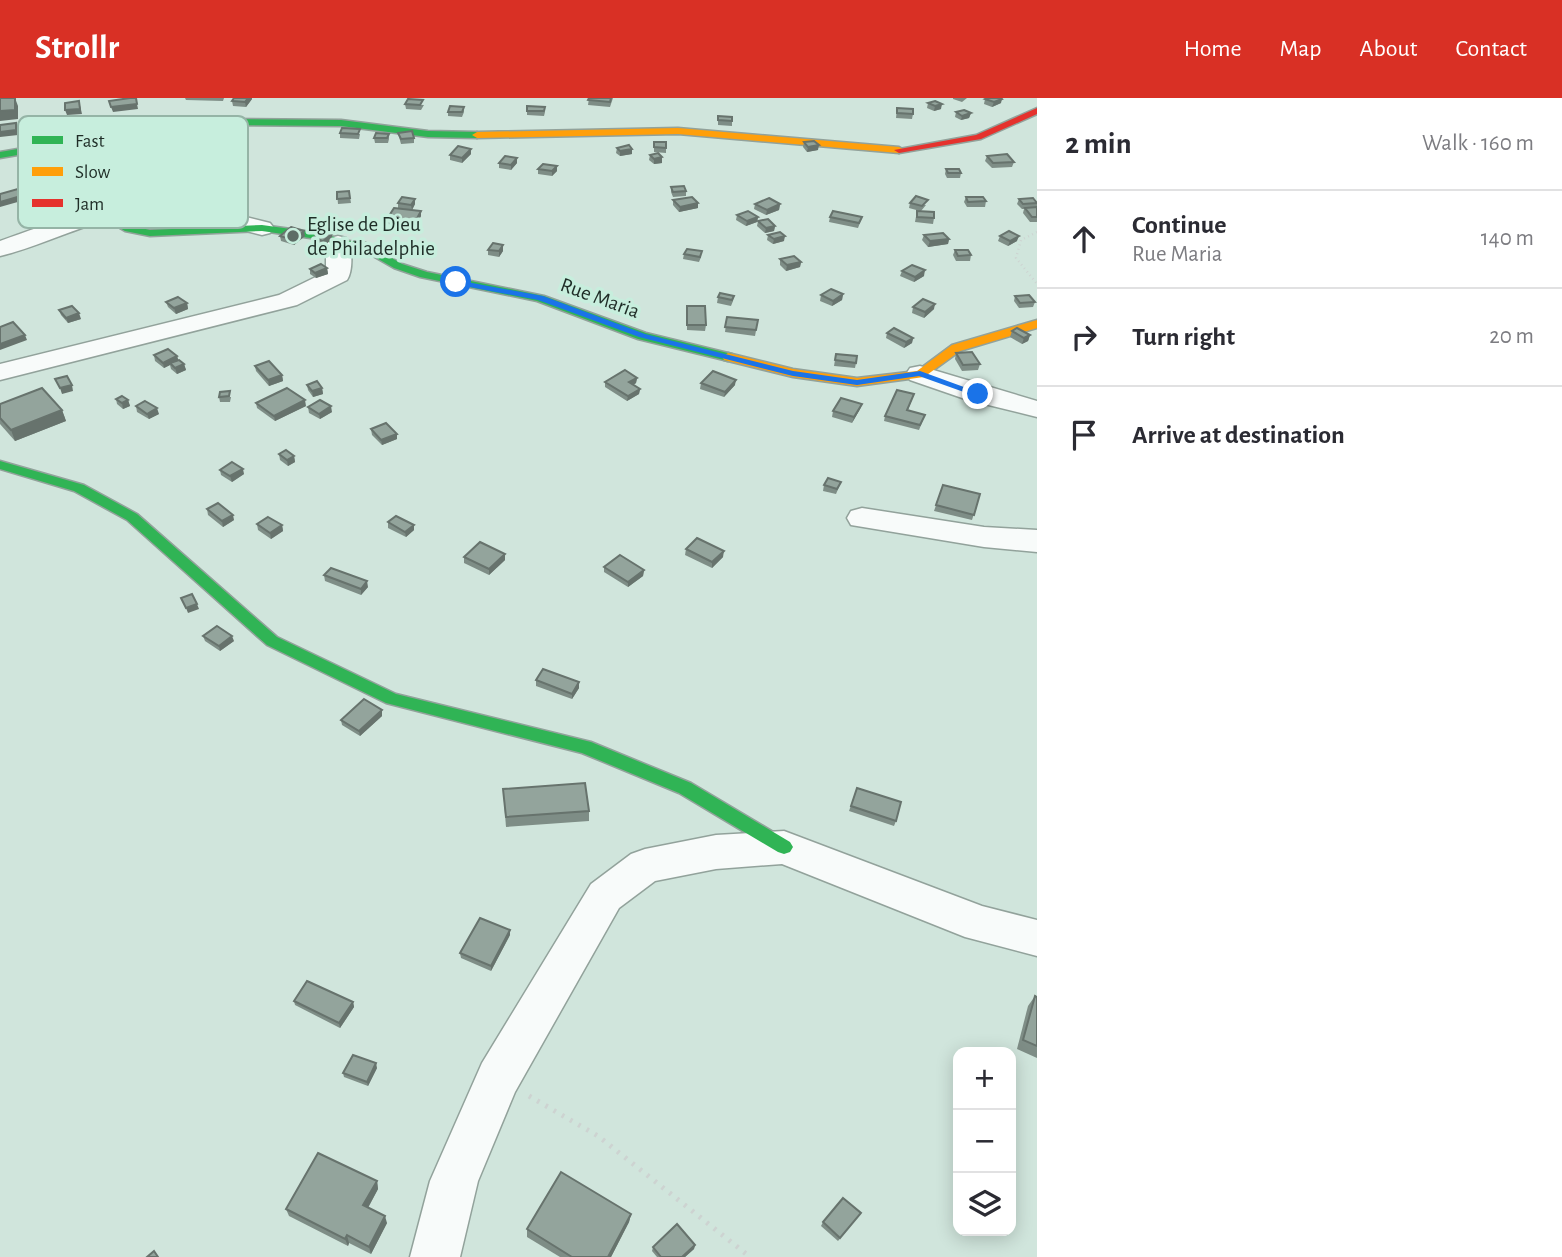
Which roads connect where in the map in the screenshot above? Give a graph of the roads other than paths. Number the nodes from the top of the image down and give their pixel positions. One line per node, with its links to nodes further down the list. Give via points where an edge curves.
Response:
1 (1037, 111): 2 (street, via 978,137 898,150 678,131 428,134 341,123)
2 (248, 121)
3 (18, 152): 4 (street)
4 (0, 155)
5 (248, 224): 7 (street)
6 (65, 228): 9 (street)
7 (262, 228): 8 (street, Rue Maria, via 327,237)
8 (338, 243): 11 (street, via 338,275 288,300); 12 (street, Rue Maria, via 362,246 424,275 540,298 642,336 793,373 857,382)
9 (0, 249)
10 (1037, 324): 12 (street, Rue Maria, via 956,348)
11 (0, 372)
12 (920, 373): 13 (street)
13 (1037, 409)
14 (0, 465): 17 (street, via 79,488 132,517 272,641 391,699 585,747 685,788)
15 (862, 518): 16 (street)
16 (1037, 541)
17 (784, 847): 18 (street, via 981,924); 19 (street, via 716,852 645,866 605,896 498,1079 454,1181)
18 (1037, 938)
19 (435, 1257)

